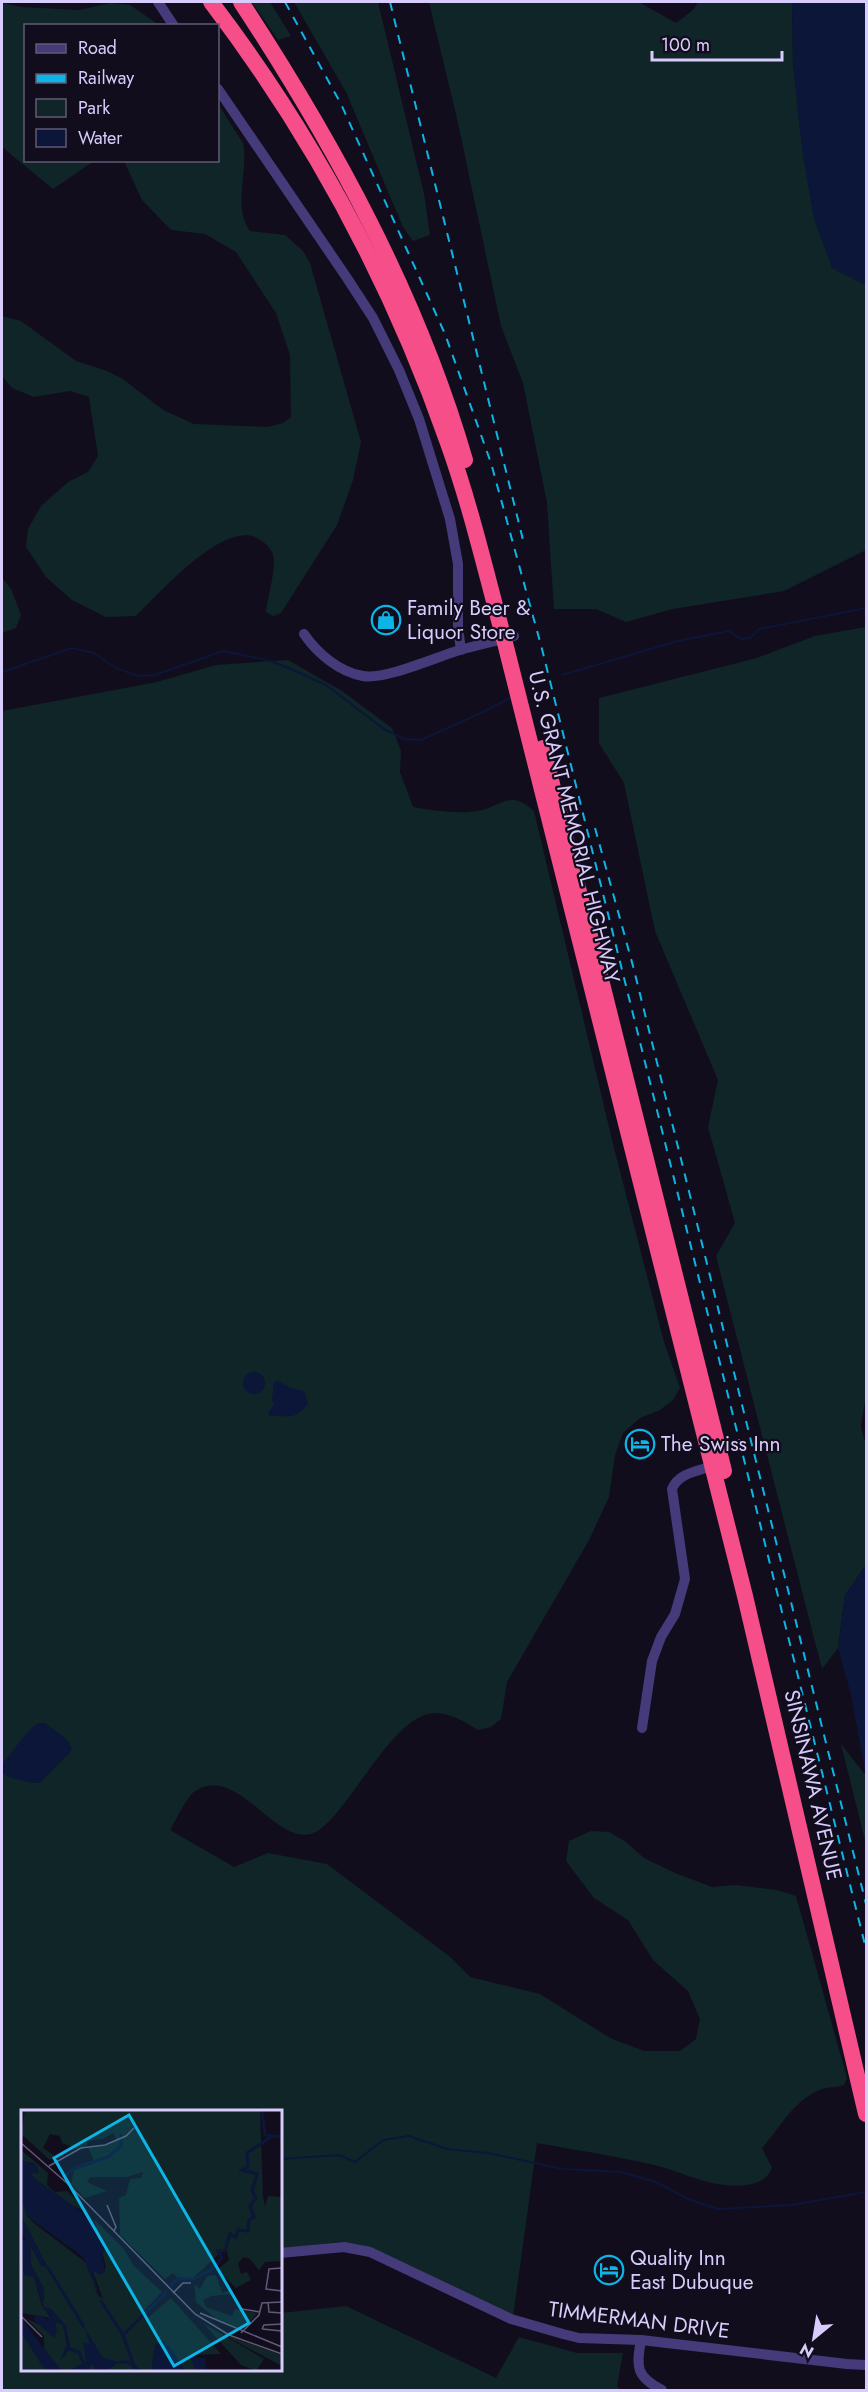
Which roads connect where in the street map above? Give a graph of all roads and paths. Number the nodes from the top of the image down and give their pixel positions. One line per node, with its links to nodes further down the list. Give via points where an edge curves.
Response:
1 (158, 2): 4 (street)
2 (211, 2): 7 (highway, U.S. GRANT MEMORIAL HIGHWAY, via 301,130 383,281 449,444)
3 (241, 2): 7 (highway, U.S. GRANT MEMORIAL HIGHWAY, via 329,145 405,297 457,431 490,545)
4 (173, 24)
5 (219, 90): 8 (street, via 373,318 399,370 419,419 449,517 458,564)
6 (304, 634): 8 (street, via 314,649 362,676 375,676)
7 (509, 637): 8 (street); 9 (highway, U.S. GRANT MEMORIAL HIGHWAY, via 567,838)
8 (461, 650)
9 (716, 1465): 10 (street, via 685,1475 672,1489 684,1579 675,1614 652,1661); 11 (highway, SINSINAWA AVENUE, via 799,1774); 12 (highway, SINSINAWA AVENUE)
10 (642, 1728)
11 (867, 2070)
12 (867, 2114)
13 (282, 2253): 14 (street, TIMMERMAN DRIVE, via 357,2248 536,2328 579,2337)
14 (641, 2340): 15 (street, TIMMERMAN DRIVE); 16 (street, via 639,2370 648,2383)
15 (867, 2365)
16 (662, 2391)

